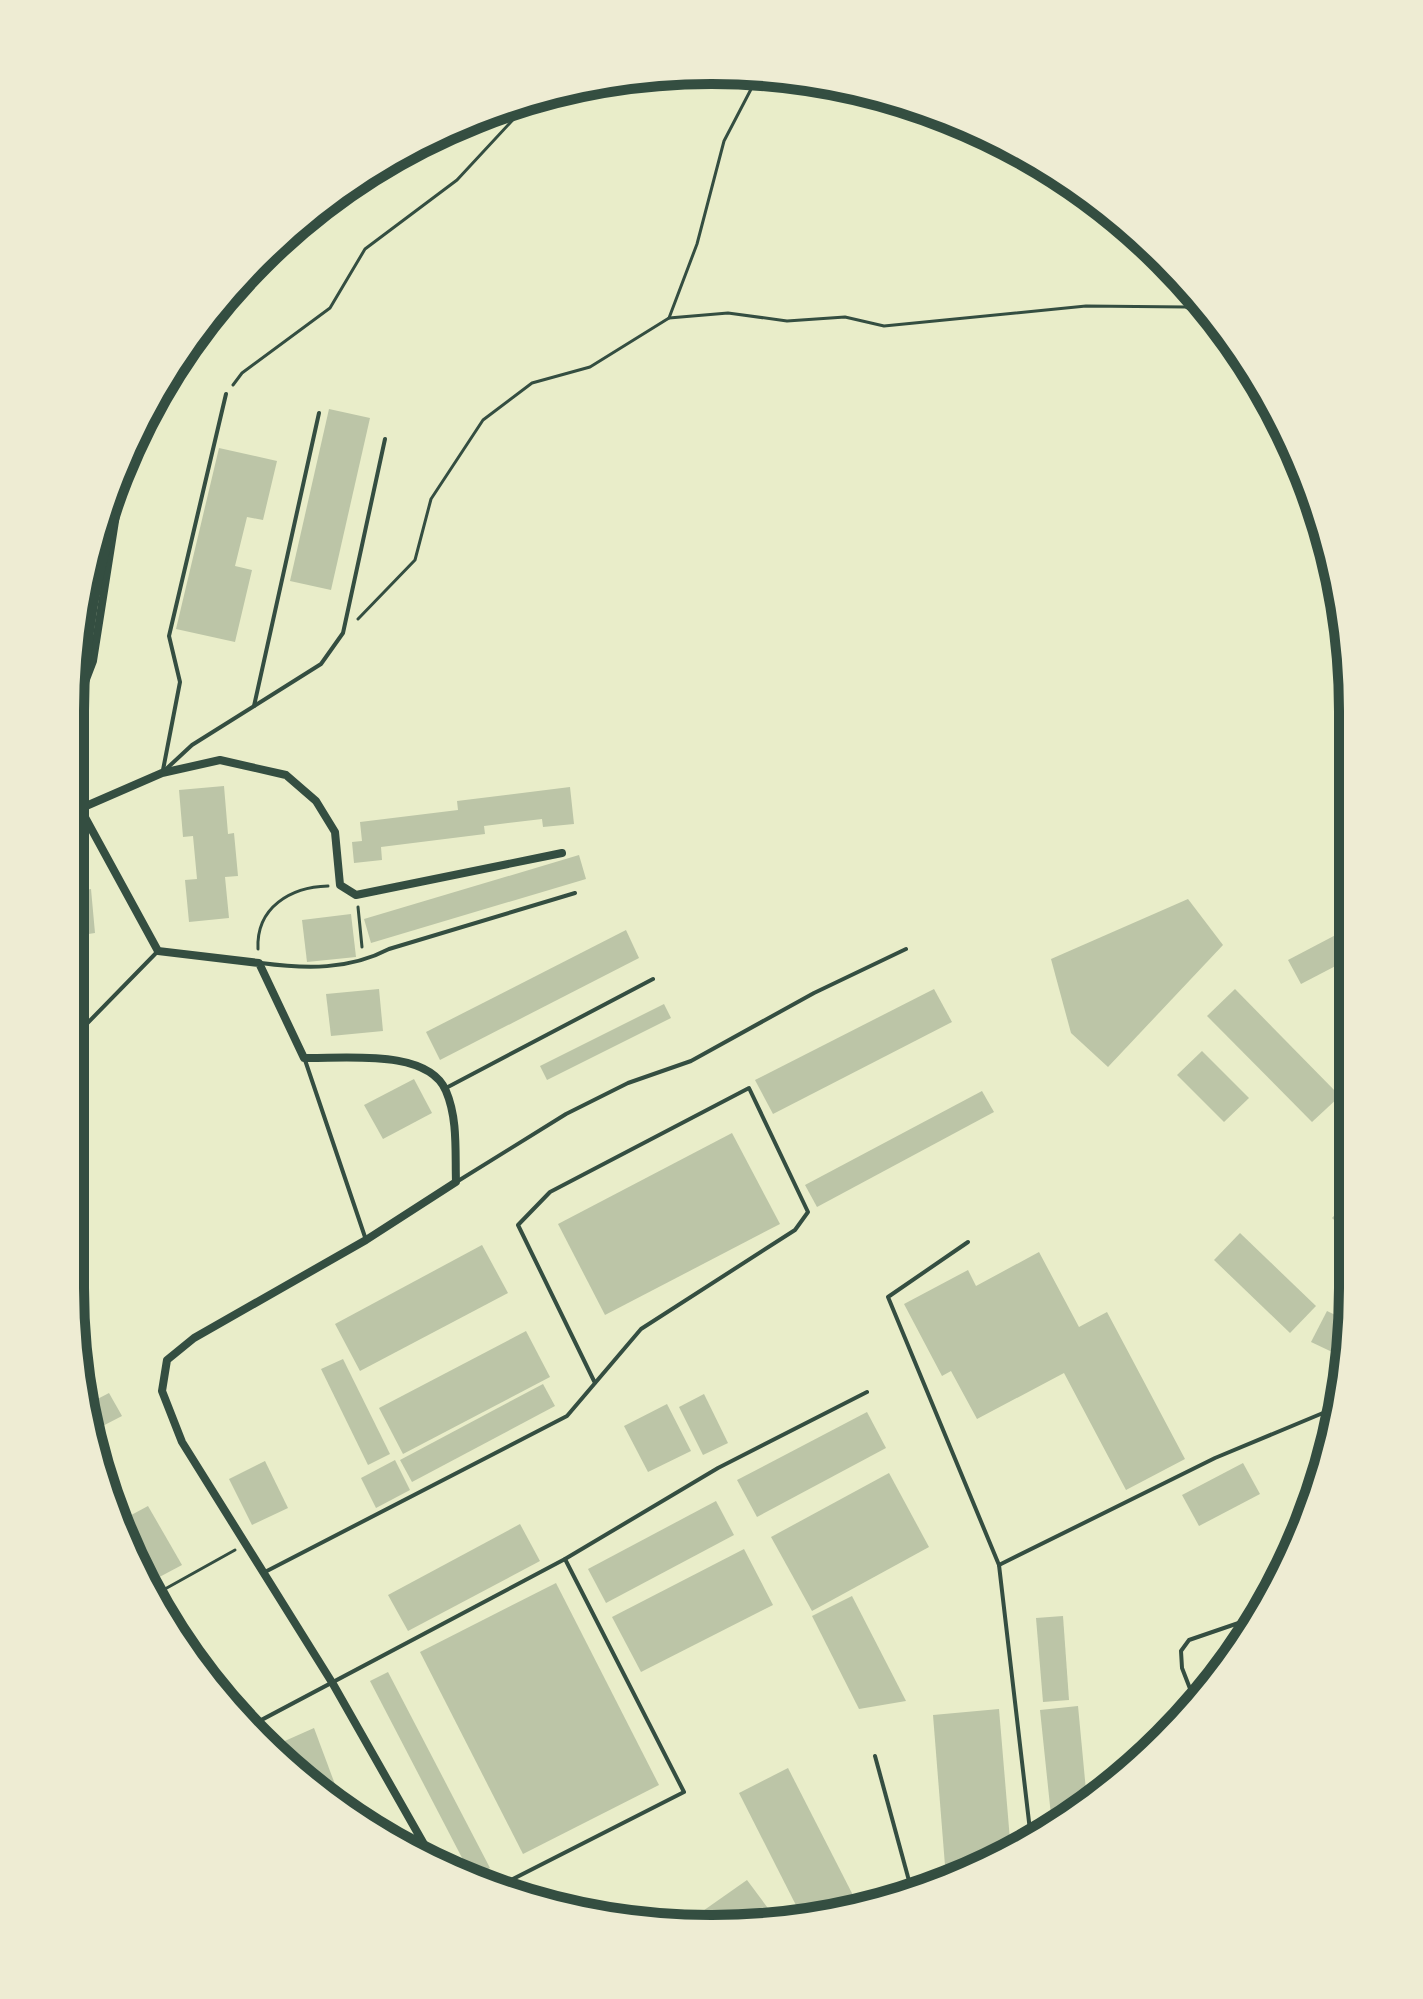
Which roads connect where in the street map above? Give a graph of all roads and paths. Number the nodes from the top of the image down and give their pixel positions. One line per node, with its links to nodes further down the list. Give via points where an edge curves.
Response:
1 (753, 85): 6 (path, via 724,141 697,244)
2 (518, 115): 7 (path, via 457,180 365,249 330,308 242,373)
3 (1190, 306): 4 (path)
4 (1186, 307): 5 (path); 6 (path, via 1086,306 884,326 845,317 787,321 728,313)
5 (1196, 314)
6 (669, 318): 11 (path, via 590,367 532,383 483,420 431,499 415,560)
7 (226, 394): 14 (lane, via 169,636 180,682)
8 (319, 413): 13 (lane)
9 (385, 439): 11 (lane)
10 (116, 512): 12 (street, via 93,661)
11 (343, 633): 13 (lane, via 321,664)
12 (85, 683)
13 (254, 706): 14 (lane, via 192,745)
14 (162, 773): 15 (street); 18 (street, via 220,760 286,775 316,801 335,832)
15 (84, 809)
16 (84, 815): 22 (street)
17 (562, 853): 20 (street)
18 (340, 885): 20 (street); 24 (path, via 288,892 267,913 257,933)
19 (575, 893): 23 (lane, via 389,949)
20 (356, 895): 23 (path)
21 (906, 949): 29 (lane, via 691,1061 628,1083 566,1114)
22 (158, 951): 24 (street); 26 (lane)
23 (364, 962): 24 (lane, via 303,968)
24 (259, 963): 27 (street)
25 (653, 979): 28 (lane)
26 (84, 1027)
27 (304, 1058): 28 (street, via 413,1061); 30 (lane)
28 (446, 1088): 29 (street, via 455,1126)
29 (456, 1182): 30 (street)
30 (366, 1240): 35 (street, via 194,1338 167,1360 162,1391 171,1420)
31 (968, 1242): 37 (lane, via 888,1297)
32 (595, 1383): 32 (lane, via 518,1225 550,1192 749,1088 808,1212 795,1230 641,1329); 38 (lane, via 567,1416)
33 (867, 1392): 36 (lane, via 718,1468)
34 (1326, 1412): 37 (lane, via 1215,1458)
35 (245, 1544): 38 (street); 39 (path)
36 (565, 1559): 41 (lane); 47 (lane, via 684,1792)
37 (999, 1565): 45 (lane)
38 (263, 1573): 41 (street)
39 (162, 1590)
40 (1242, 1622): 42 (lane, via 1189,1640 1181,1651)
41 (333, 1684): 43 (lane); 46 (street)
42 (1191, 1691)
43 (259, 1721)
44 (875, 1756): 48 (lane)
45 (1030, 1828)
46 (424, 1845)
47 (508, 1881)
48 (910, 1883)

